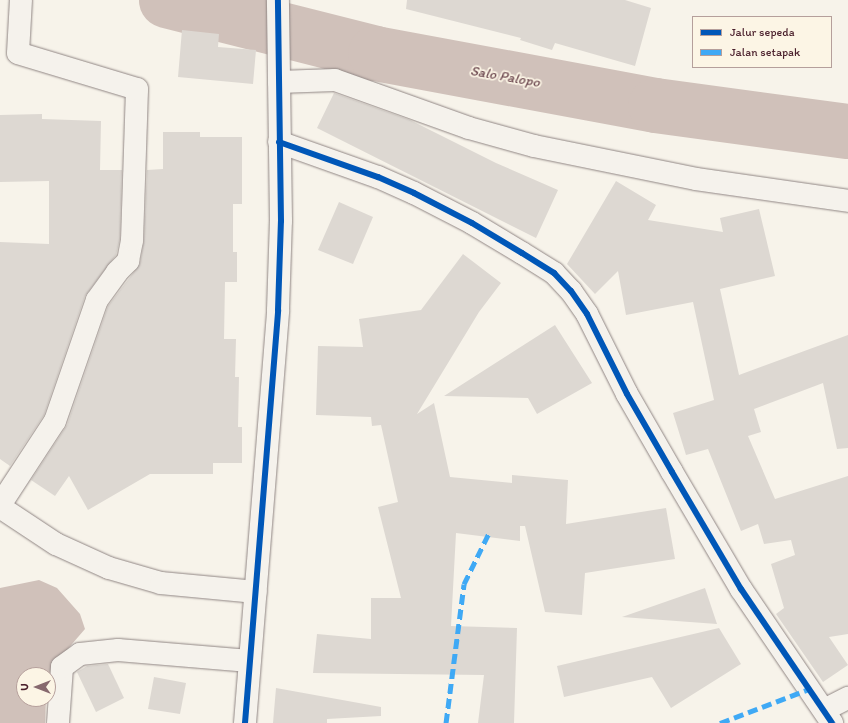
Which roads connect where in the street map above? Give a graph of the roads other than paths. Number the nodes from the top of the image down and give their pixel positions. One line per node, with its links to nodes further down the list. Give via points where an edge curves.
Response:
1 (21, 0): 6 (street, via 18,53 137,89 132,240 128,261 97,300 56,421)
2 (278, 0): 3 (street)
3 (278, 71): 4 (street); 5 (street, via 298,79 335,80 469,128 534,146 696,179)
4 (279, 142): 7 (street, via 281,221 278,310); 10 (street, via 378,177 414,193 522,253 554,273 572,291 587,314 664,459 734,577)
5 (848, 201)
6 (0, 506): 7 (street, via 56,544 109,568 161,583)
7 (256, 592): 8 (street)
8 (250, 661): 11 (street, via 118,650 80,654 62,667); 12 (street)
9 (848, 698): 10 (street)
10 (828, 716)
11 (58, 723)
12 (245, 723)

